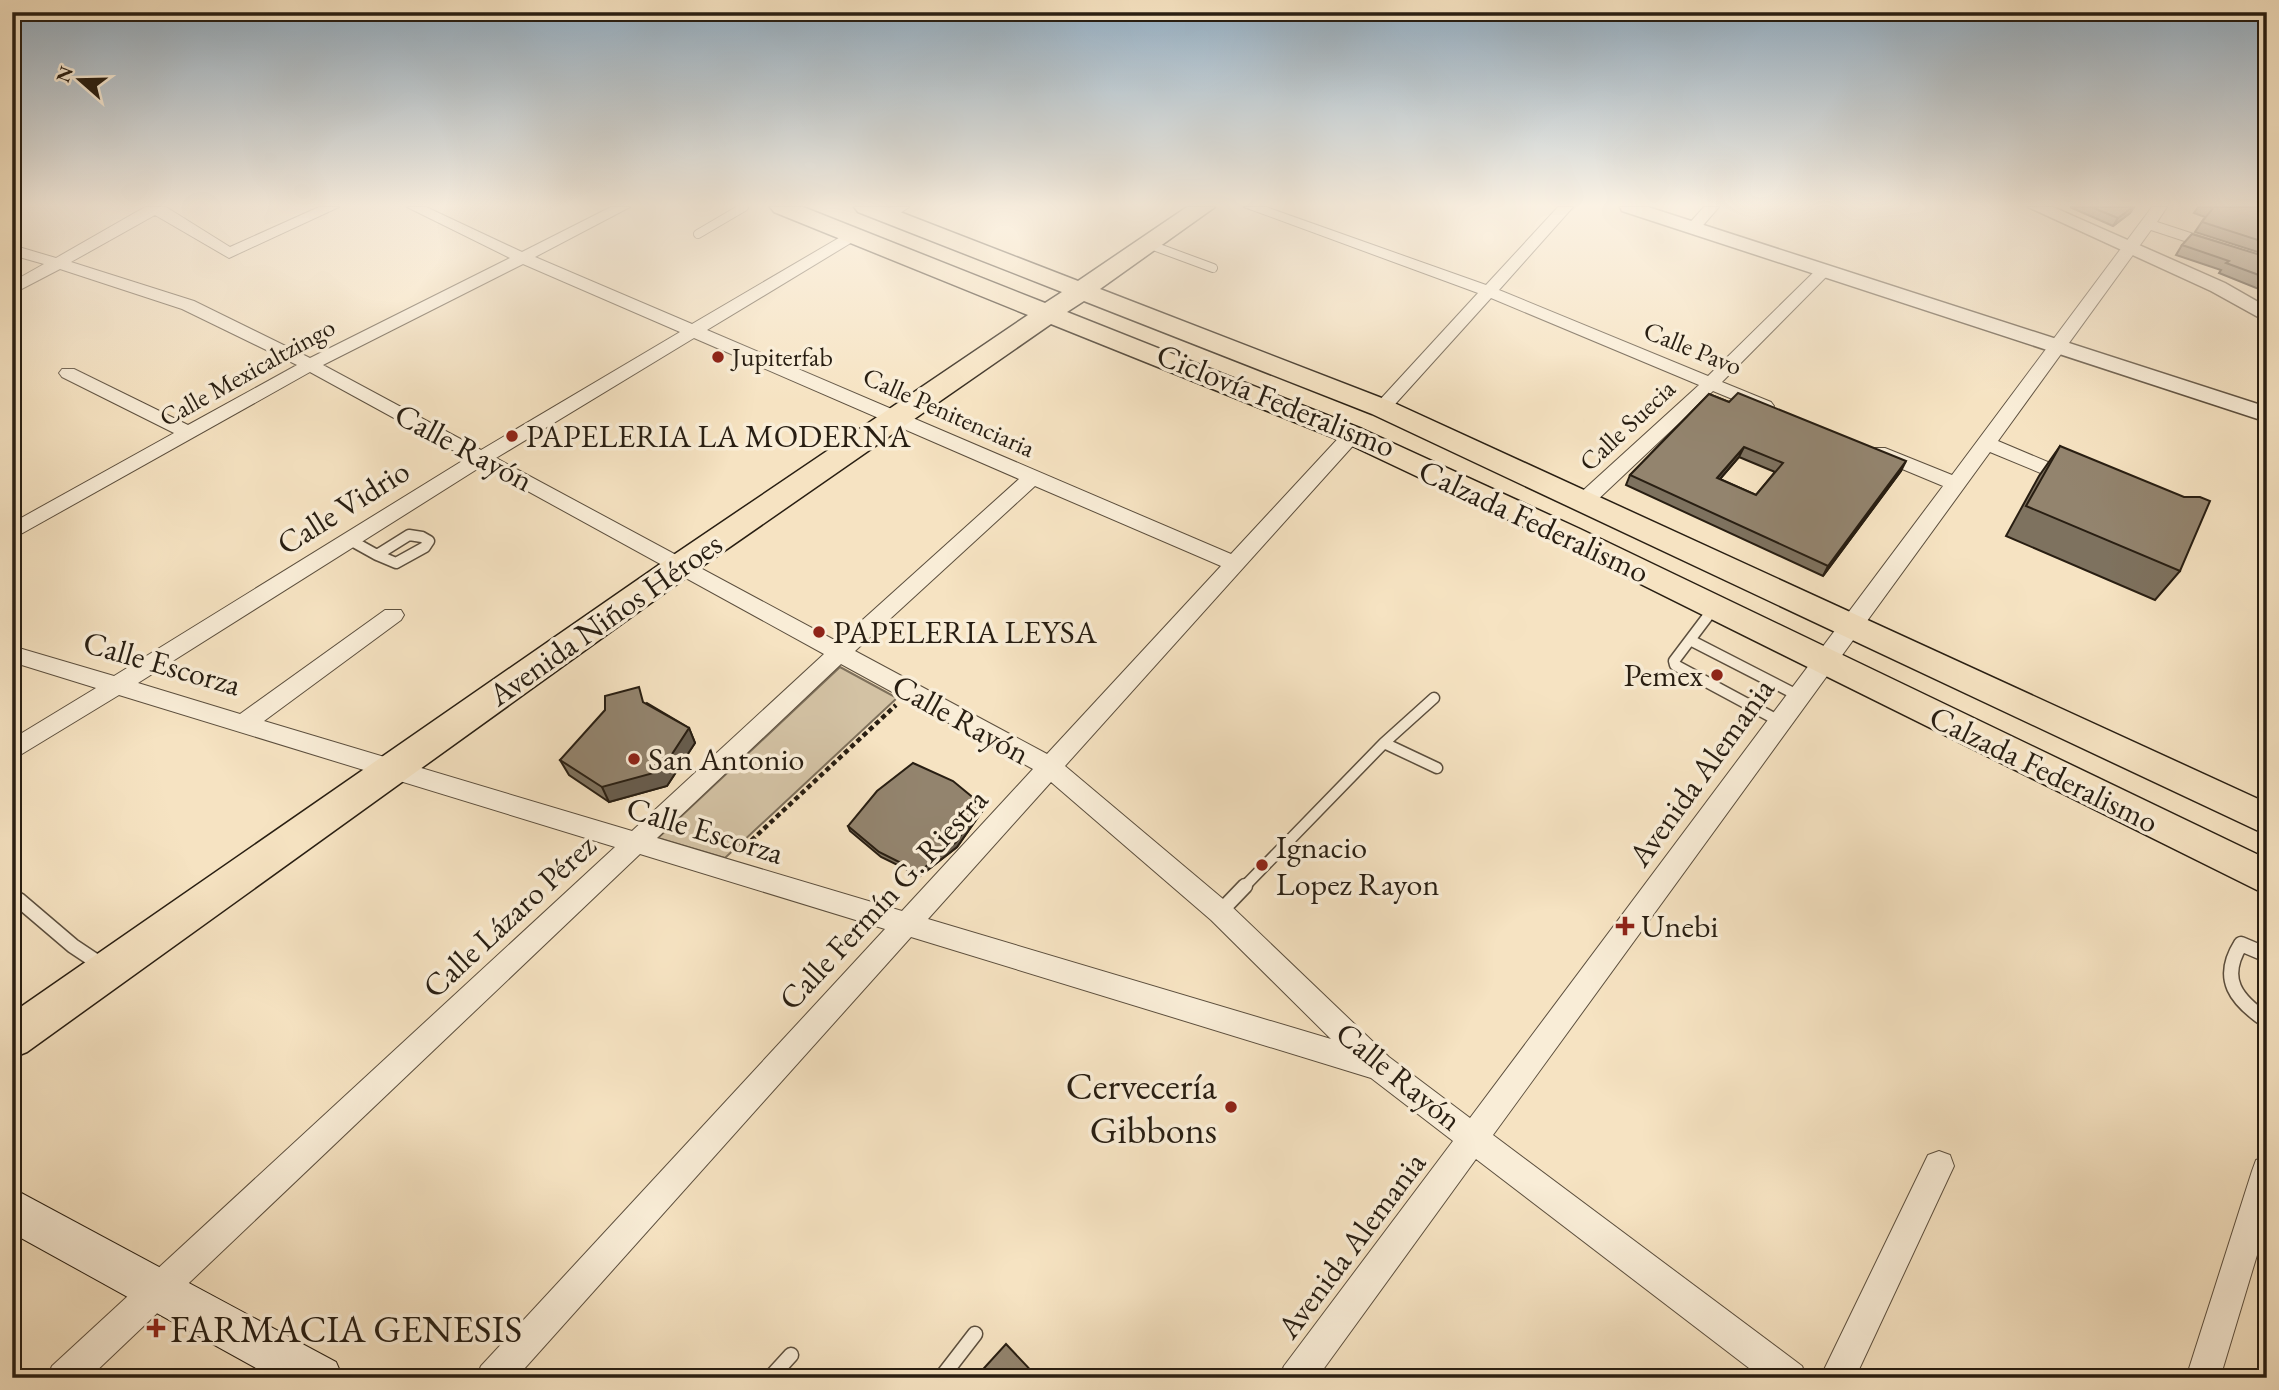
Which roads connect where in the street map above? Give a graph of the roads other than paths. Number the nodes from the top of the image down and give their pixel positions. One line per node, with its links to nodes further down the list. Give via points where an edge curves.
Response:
1 (41, 272): 15 (street)
2 (83, 272): 22 (street, Calle Rayón, via 188,305)
3 (495, 272): 22 (street, Calle Mexicaltzingo)
4 (556, 272): 20 (street, Calle Penitenciaria)
5 (793, 272): 20 (street, Calle Vidrio)
6 (946, 272): 18 (main road, Calzada Federalismo)
7 (1040, 272): 16 (main road, Calzada Federalismo)
8 (1108, 272): 16 (main road, Avenida Niños Héroes)
9 (1434, 272): 17 (street, Calle Pavo)
10 (1506, 272): 17 (street)
11 (1823, 272): 24 (street, Calle Suecia)
12 (1827, 272): 21 (street)
13 (2112, 272): 21 (street, Avenida Alemania)
14 (2184, 272): 19 (street)
15 (12, 289)
16 (1083, 289): 18 (main road, Avenida Niños Héroes); 25 (main road, Calzada Federalismo)
17 (1488, 291): 24 (street, Calle Pavo); 25 (street)
18 (1048, 313): 28 (main road, Avenida Niños Héroes); 30 (main road, Calzada Federalismo)
19 (2267, 316)
20 (695, 331): 28 (street, Calle Penitenciaria); 33 (street, Calle Vidrio)
21 (2057, 347): 27 (street); 31 (street, Avenida Alemania)
22 (310, 365): 29 (street, Calle Mexicaltzingo); 33 (street, Calle Rayón)
23 (68, 373): 29 (street)
24 (1711, 383): 26 (street, Calle Pavo); 37 (street, Calle Suecia)
25 (1382, 408): 37 (main road, Calzada Federalismo)
26 (1776, 410)
27 (2267, 415)
28 (897, 417): 34 (street, Calle Penitenciaria); 42 (main road, Avenida Niños Héroes)
29 (189, 433): 38 (street, Calle Mexicaltzingo)
30 (1352, 435): 41 (street, Calle Fermín G. Riestra); 43 (main road, Calzada Federalismo)
31 (1986, 443): 35 (street, Avenida Alemania); 36 (street)
32 (1866, 447): 35 (street)
33 (484, 457): 39 (street, Calle Vidrio); 42 (street, Calle Rayón)
34 (1033, 477): 41 (street, Calle Penitenciaria); 47 (street, Calle Lázaro Pérez)
35 (1956, 484): 45 (street, Avenida Alemania)
36 (2095, 488)
37 (1585, 500): 45 (main road, Calzada Federalismo)
38 (12, 532)
39 (350, 540): 40 (lane); 50 (street, Calle Vidrio)
40 (377, 555): 40 (lane, via 401,562 429,541 411,534)
41 (1233, 563): 58 (street, Calle Fermín G. Riestra)
42 (680, 566): 47 (street, Calle Rayón); 57 (main road, Avenida Niños Héroes)
43 (1714, 608): 46 (lane); 49 (main road, Calzada Federalismo)
44 (393, 615): 53 (street)
45 (1850, 629): 49 (street, Avenida Alemania); 60 (main road, Calzada Federalismo, via 2011,710 2044,715)
46 (1690, 640): 51 (lane); 54 (lane, via 1675,665)
47 (840, 652): 58 (street, Calle Rayón); 61 (street, Calle Lázaro Pérez)
48 (12, 654): 50 (street, Calle Escorza)
49 (1826, 663): 51 (street, Avenida Alemania); 62 (main road, Calzada Federalismo)
50 (116, 685): 53 (street, Calle Escorza); 56 (street, Calle Vidrio)
51 (1800, 696): 54 (street, Avenida Alemania)
52 (1434, 698): 55 (lane)
53 (246, 722): 57 (street, Calle Escorza)
54 (1781, 722): 71 (street, Avenida Alemania)
55 (1384, 743): 59 (lane); 64 (lane)
56 (12, 751)
57 (393, 767): 61 (street, Calle Escorza); 67 (main road, Avenida Niños Héroes)
58 (1050, 767): 64 (street, Calle Rayón); 65 (street, Calle Fermín G. Riestra)
59 (1437, 768)
60 (2267, 820)
61 (635, 844): 65 (street, Calle Escorza); 75 (street, Calle Lázaro Pérez)
62 (2267, 878)
63 (19, 900): 67 (lane)
64 (1220, 912): 70 (street, Calle Rayón)
65 (903, 925): 70 (street, Calle Escorza); 80 (street, Calle Fermín G. Riestra)
66 (2267, 955): 68 (lane, via 2241,944 2230,958 2231,982 2245,1007)
67 (108, 970): 69 (main road, Avenida Niños Héroes)
68 (2267, 1021)
69 (12, 1038)
70 (1379, 1067): 71 (street, Calle Rayón)
71 (1475, 1138): 83 (street, Avenida Alemania); 84 (street, Calle Rayón)
72 (1939, 1166): 85 (street)
73 (2267, 1171): 86 (street)
74 (12, 1209): 75 (main road)
75 (159, 1289): 78 (street, Calle Lázaro Pérez); 79 (main road)
76 (975, 1334): 82 (lane)
77 (791, 1355): 81 (lane)
78 (64, 1378)
79 (320, 1378)
80 (493, 1378)
81 (770, 1378)
82 (941, 1378)
83 (1296, 1378)
84 (1790, 1378)
85 (1837, 1378)
86 (2203, 1378)

